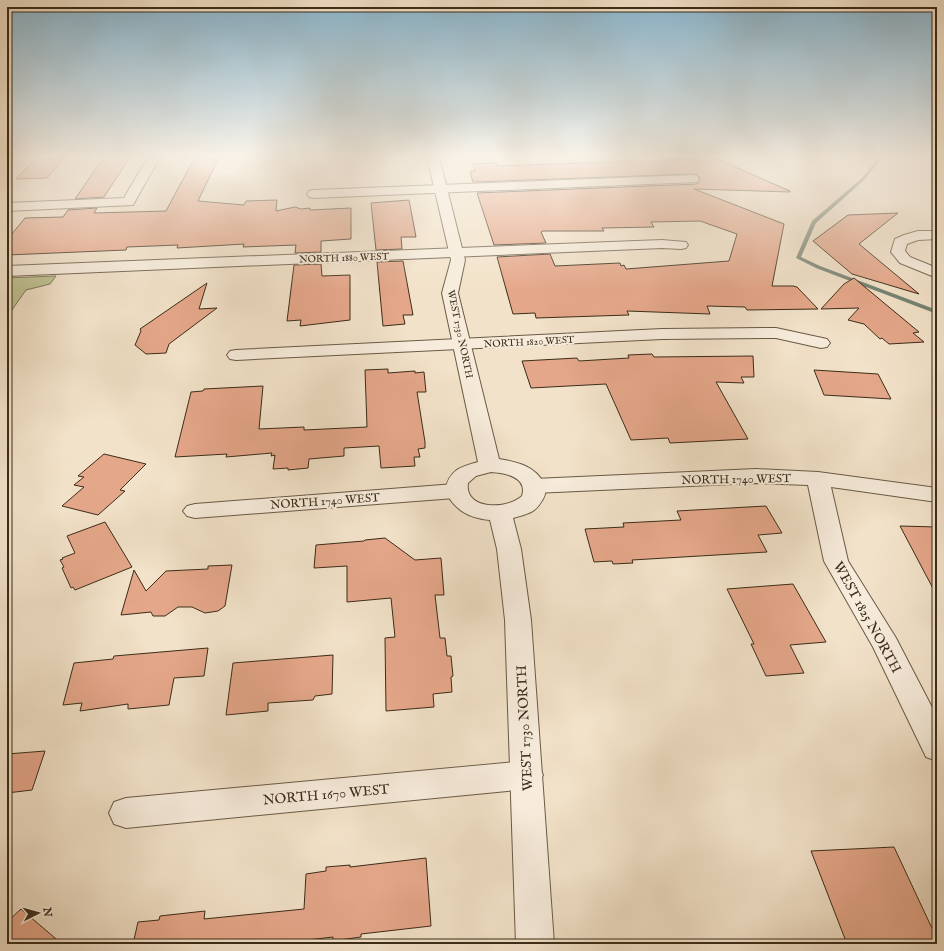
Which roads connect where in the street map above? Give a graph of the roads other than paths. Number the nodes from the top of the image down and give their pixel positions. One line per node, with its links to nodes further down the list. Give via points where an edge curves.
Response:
1 (128, 201): 3 (street)
2 (444, 201): 6 (street, WEST 1730 NORTH)
3 (7, 207)
4 (937, 234): 8 (street, via 907,237 900,242 898,252 905,260)
5 (681, 245): 6 (street, NORTH 1880 WEST)
6 (456, 252): 7 (street, NORTH 1880 WEST); 10 (street, WEST 1730 NORTH, via 457,268 450,293)
7 (7, 271)
8 (937, 273)
9 (822, 343): 10 (street, NORTH 1820 WEST, via 776,333 662,334)
10 (462, 344): 11 (street, NORTH 1820 WEST); 12 (street, WEST 1730 NORTH)
11 (236, 355)
12 (490, 465): 14 (street, via 519,470 529,477); 15 (street, via 476,467 464,473 457,481)
13 (818, 479): 14 (street, NORTH 1740 WEST, via 756,476); 16 (street, NORTH 1740 WEST); 19 (street, WEST 1825 NORTH, via 836,561 886,645)
14 (534, 486): 18 (street, via 534,496 527,504 515,511)
15 (455, 491): 17 (street, NORTH 1740 WEST); 18 (street, via 460,500 470,508 484,513)
16 (937, 494)
17 (195, 511)
18 (500, 514): 20 (street, WEST 1730 NORTH, via 509,549 518,620)
19 (937, 748)
20 (527, 775): 21 (street, NORTH 1670 WEST); 22 (street, WEST 1730 NORTH)
21 (126, 813)
22 (535, 944)

